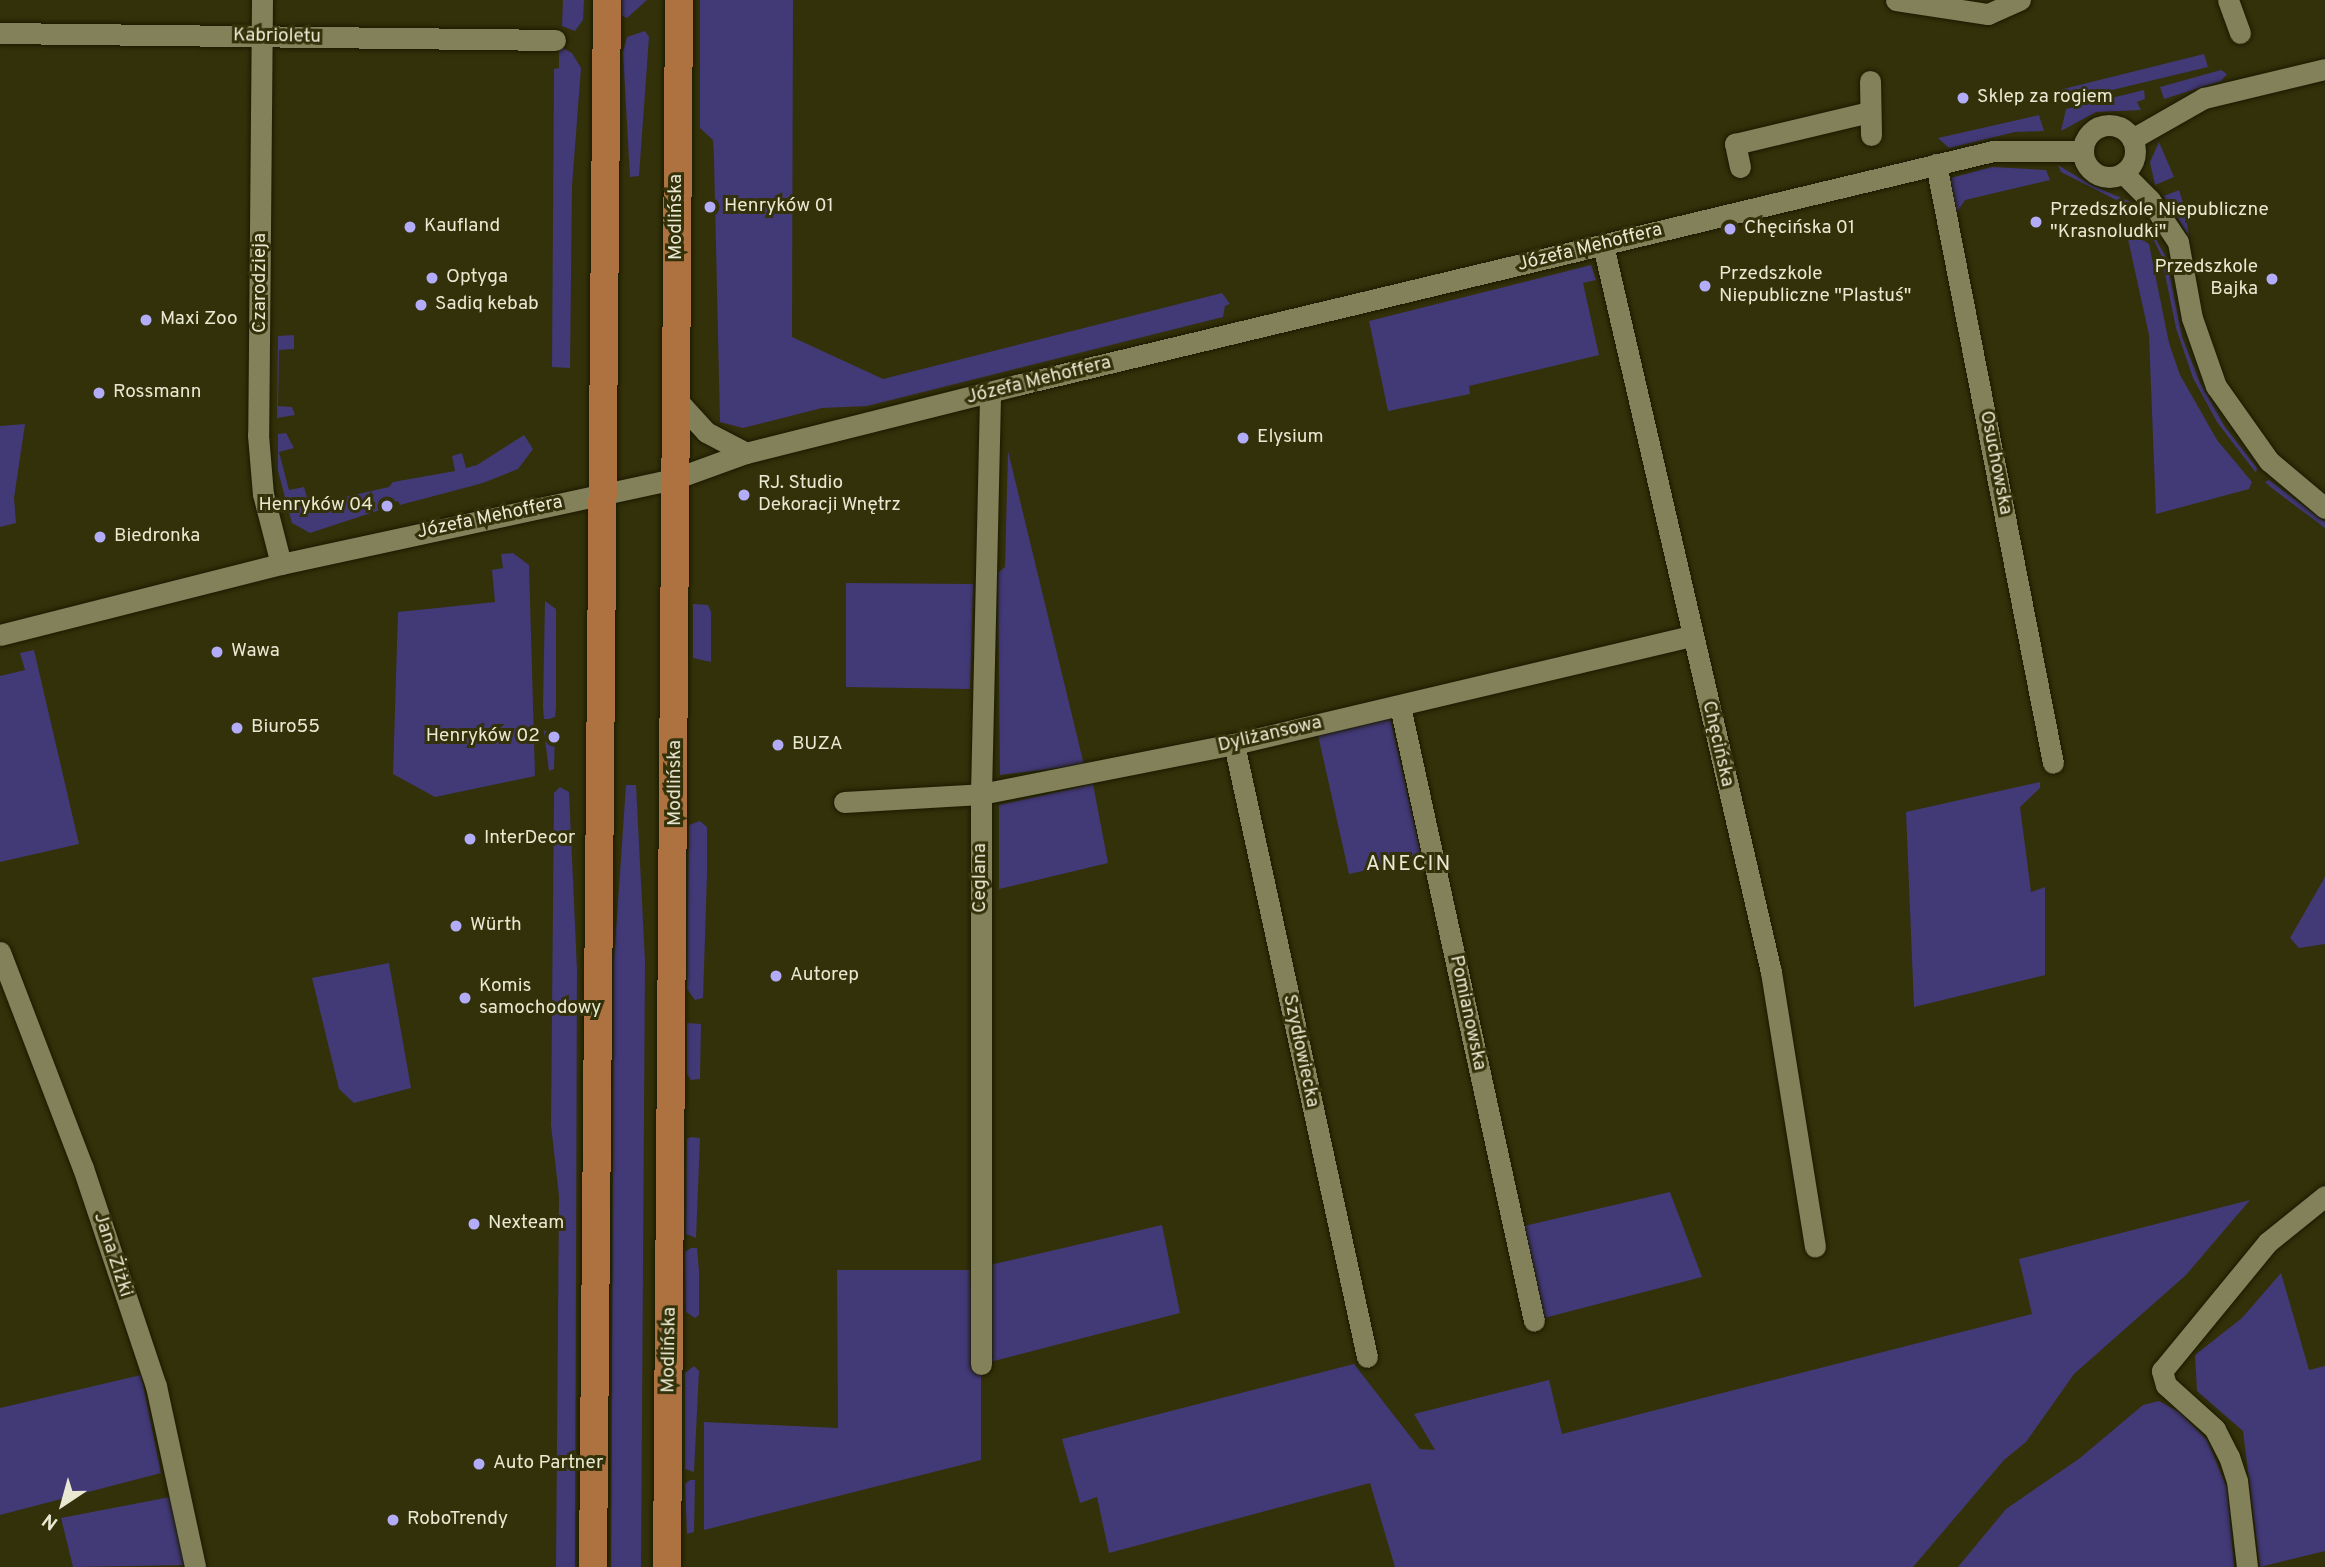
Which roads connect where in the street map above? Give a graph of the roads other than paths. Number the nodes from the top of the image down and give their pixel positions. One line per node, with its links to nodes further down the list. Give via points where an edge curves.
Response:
1 (262, 0): 9 (street, Czarodzieja)
2 (607, 0): 25 (main road)
3 (679, 0): 22 (main road, Modlińska)
4 (1896, 0): 5 (street, via 1988,14)
5 (2020, 0)
6 (2228, 0): 8 (street)
7 (0, 33): 9 (street, Kabrioletu)
8 (2241, 33)
9 (262, 37): 10 (street, Kabrioletu); 27 (street, Czarodzieja, via 258,435 263,494)
10 (555, 40)
11 (2325, 69): 15 (street, via 2204,98)
12 (1870, 81): 13 (street)
13 (1869, 112): 14 (street); 18 (street, via 1735,144)
14 (1871, 135)
15 (2132, 139): 16 (street, via 2114,125 2102,125 2085,140); 19 (street, via 2132,164)
16 (2082, 151): 17 (street, Józefa Mehoffera, via 1993,151); 19 (street, via 2085,162 2102,177)
17 (1936, 164): 20 (street, Józefa Mehoffera); 32 (street, Osuchowska)
18 (1740, 167)
19 (2123, 173): 26 (street, via 2150,200 2178,242 2192,318 2216,386 2269,461)
20 (1604, 245): 21 (street, Józefa Mehoffera); 29 (street, Chęcińska)
21 (990, 393): 23 (street, Józefa Mehoffera); 33 (street, Ceglana)
22 (677, 399): 23 (street, via 706,432); 24 (main road, Modlińska)
23 (746, 453): 24 (street, Józefa Mehoffera)
24 (674, 479): 25 (street, Józefa Mehoffera); 43 (main road, Modlińska, via 676,785)
25 (602, 494): 27 (street, Józefa Mehoffera); 42 (main road)
26 (2325, 508)
27 (281, 564): 28 (street, Józefa Mehoffera)
28 (0, 635)
29 (1692, 636): 30 (street, Dyliżansowa); 37 (street, Chęcińska, via 1771,972)
30 (1400, 706): 31 (street, Dyliżansowa); 38 (street, Pomianowska)
31 (1234, 744): 33 (street, Dyliżansowa); 39 (street, Szydłowiecka)
32 (2053, 763)
33 (981, 794): 34 (street, Dyliżansowa); 40 (street, Ceglana)
34 (844, 802)
35 (0, 952): 41 (street, Jana Żiżki, via 83,1168 156,1386)
36 (2325, 1196): 44 (street, via 2268,1242 2162,1371 2166,1385 2215,1429 2229,1457 2237,1480)
37 (1815, 1247)
38 (1534, 1321)
39 (1367, 1357)
40 (981, 1364)
41 (195, 1567)
42 (593, 1567)
43 (667, 1567)
44 (2247, 1567)

